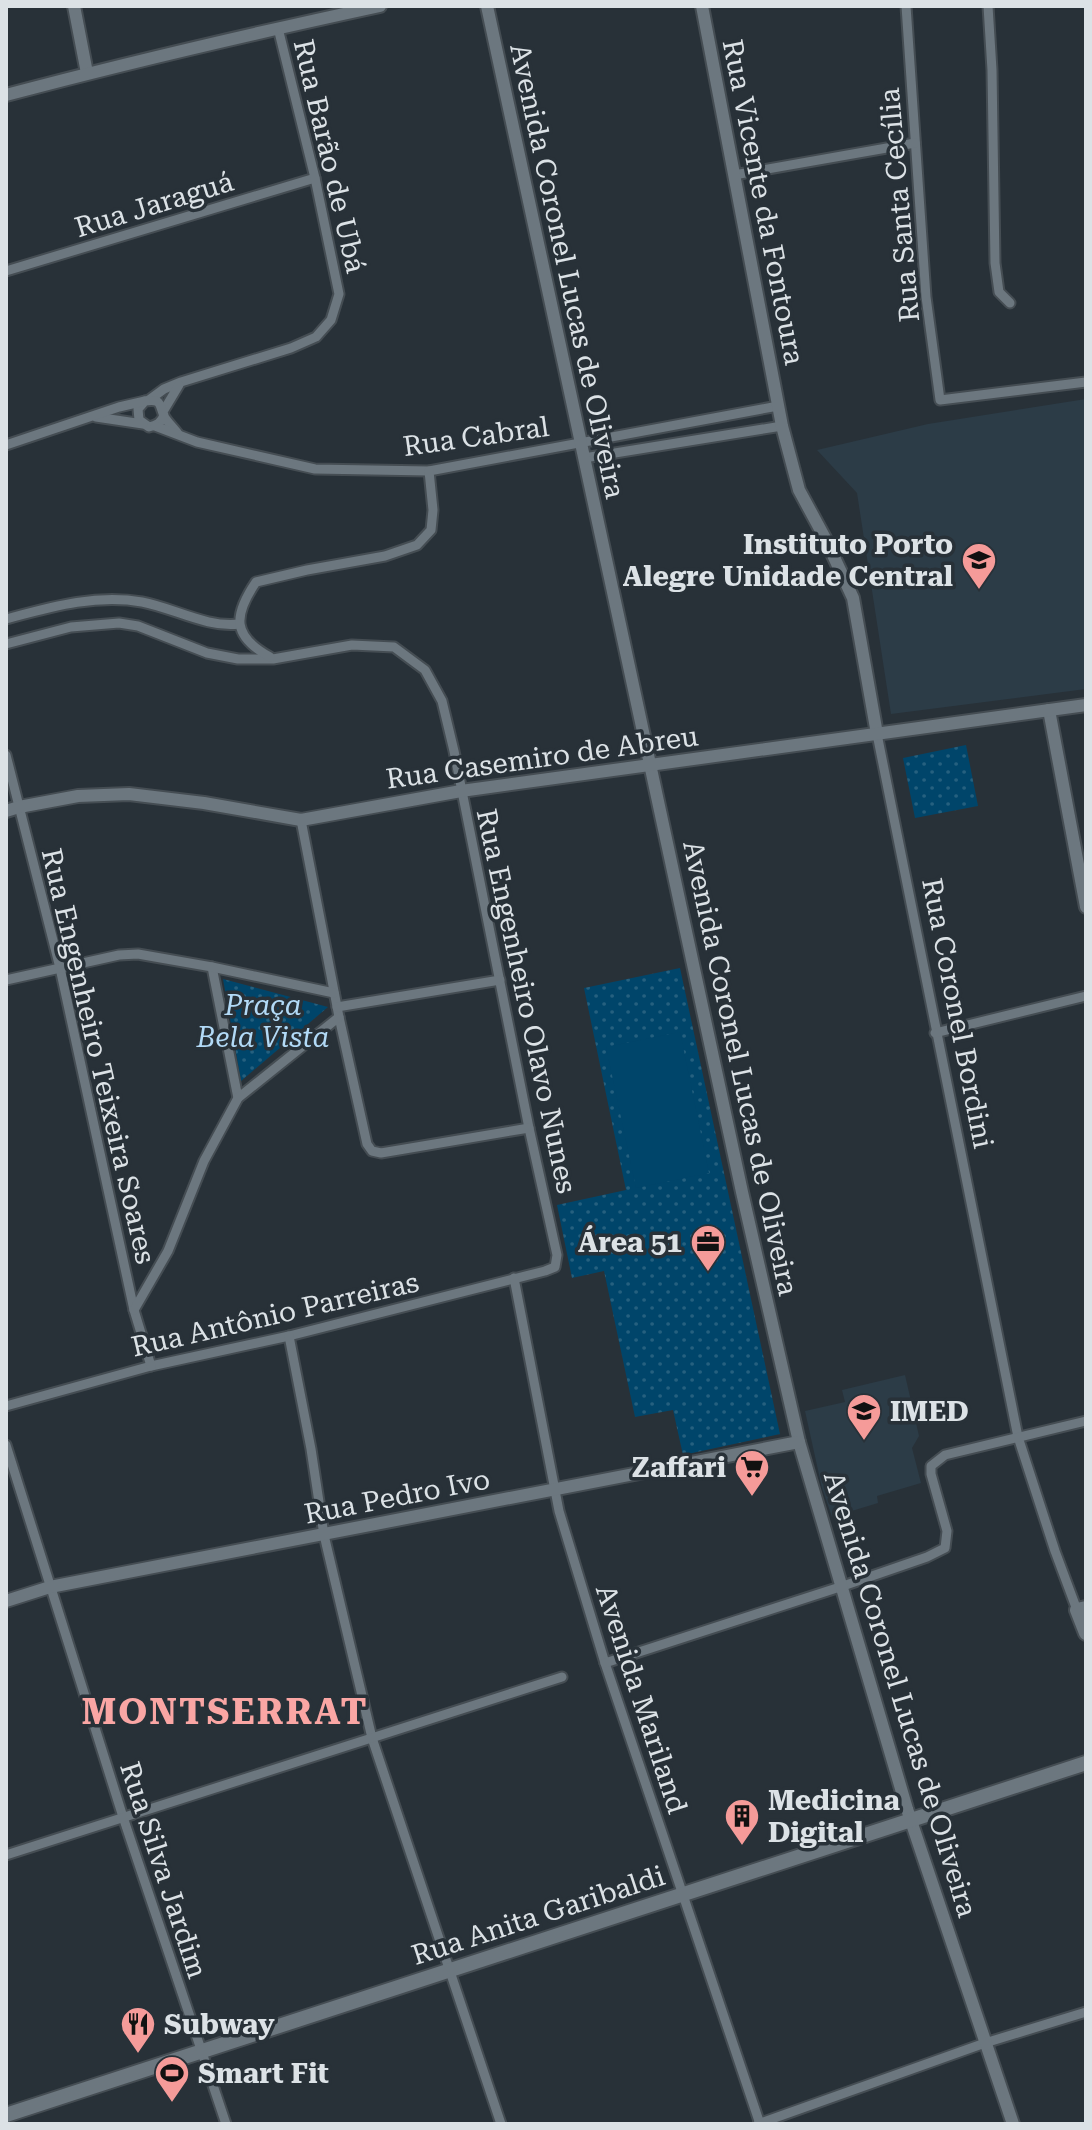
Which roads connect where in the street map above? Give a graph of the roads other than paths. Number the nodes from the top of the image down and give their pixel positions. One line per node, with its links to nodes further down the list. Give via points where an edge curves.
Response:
1 (74, 6): 8 (street)
2 (380, 6): 7 (street)
3 (487, 6): 27 (street, Avenida Coronel Lucas de Oliveira)
4 (702, 6): 11 (street, Rua Vicente da Fontoura)
5 (906, 6): 10 (street, Rua Santa Cecília)
6 (988, 6): 14 (street, via 995,263 999,292)
7 (278, 28): 8 (street); 12 (street, Rua Barão de Ubá)
8 (87, 73): 9 (street)
9 (6, 95)
10 (915, 143): 11 (street); 16 (street, Rua Santa Cecília, via 940,400)
11 (734, 175): 18 (street, Rua Vicente da Fontoura)
12 (315, 178): 13 (street, Rua Jaraguá); 15 (street, Rua Barão de Ubá, via 339,294 331,320 316,337 291,348)
13 (6, 271)
14 (1010, 303)
15 (181, 382): 17 (street, Rua Barão de Ubá); 19 (street)
16 (1086, 382)
17 (147, 400): 19 (street, via 161,404); 21 (street, Rua Barão de Ubá); 22 (street, via 137,415)
18 (778, 406): 20 (street, Rua Cabral); 24 (street, Rua Coronel Bordini)
19 (164, 413): 23 (street); 26 (street)
20 (743, 413): 25 (street); 27 (street, Rua Cabral)
21 (92, 417): 22 (street, Rua Barão de Ubá); 28 (street, Rua Barão de Ubá)
22 (143, 424): 23 (street)
23 (155, 426): 26 (street, Rua Cabral)
24 (782, 426): 25 (street, Rua Cabral); 37 (street, Rua Coronel Bordini, via 799,490 853,598)
25 (747, 433): 29 (street, Rua Cabral)
26 (180, 436): 30 (street, Rua Cabral, via 315,469)
27 (574, 444): 29 (street, Avenida Coronel Lucas de Oliveira); 30 (street, Rua Cabral)
28 (6, 445)
29 (584, 458): 39 (street, Avenida Coronel Lucas de Oliveira)
30 (429, 471): 32 (street, via 431,530 417,545 256,582 243,600)
31 (6, 619): 32 (street, via 63,604 113,599)
32 (239, 624): 34 (street, via 244,639)
33 (6, 644): 34 (street, Rua Engenheiro Olavo Nunes, via 71,627 119,623 207,653)
34 (273, 659): 40 (street, Rua Engenheiro Olavo Nunes, via 352,645 394,647 425,670 442,701)
35 (1086, 705): 36 (street, Rua Casemiro de Abreu)
36 (1049, 710): 37 (street, Rua Casemiro de Abreu); 44 (street)
37 (877, 734): 39 (street, Rua Casemiro de Abreu); 53 (street, Rua Coronel Bordini)
38 (6, 755): 41 (street, Rua Engenheiro Teixeira Soares)
39 (650, 765): 40 (street, Rua Casemiro de Abreu); 64 (street, Avenida Coronel Lucas de Oliveira)
40 (461, 791): 43 (street, Rua Casemiro de Abreu); 49 (street, Rua Engenheiro Olavo Nunes)
41 (19, 807): 42 (street, Rua Casemiro de Abreu); 43 (street, Rua Casemiro de Abreu, via 129,794); 47 (street, Rua Engenheiro Teixeira Soares)
42 (6, 811)
43 (301, 820): 50 (street)
44 (1081, 862): 45 (street)
45 (1086, 907)
46 (212, 967): 47 (street, via 138,954); 50 (street); 54 (street)
47 (60, 968): 48 (street); 58 (street, Rua Engenheiro Teixeira Soares)
48 (6, 980)
49 (500, 980): 52 (street); 55 (street, Rua Engenheiro Olavo Nunes)
50 (334, 993): 52 (street)
51 (1086, 996): 53 (street)
52 (338, 1012): 54 (street); 55 (street, via 372,1151)
53 (935, 1033): 63 (street, Rua Coronel Bordini)
54 (238, 1098): 58 (street, via 204,1161 168,1251)
55 (529, 1128): 56 (street, Rua Engenheiro Olavo Nunes, via 557,1255)
56 (555, 1267): 57 (street, Rua Antônio Parreiras)
57 (514, 1278): 59 (street, Rua Antônio Parreiras); 66 (street, Avenida Mariland)
58 (134, 1310): 60 (street, Rua Engenheiro Teixeira Soares)
59 (289, 1336): 60 (street, Rua Antônio Parreiras); 67 (street)
60 (151, 1366): 61 (street, Rua Antônio Parreiras)
61 (6, 1406)
62 (1086, 1421): 63 (street)
63 (1018, 1437): 68 (street, via 945,1455 931,1466 947,1531 945,1548); 71 (street, Rua Coronel Bordini, via 1055,1551)
64 (799, 1442): 66 (street, Rua Pedro Ivo); 68 (street, Avenida Coronel Lucas de Oliveira)
65 (6, 1445): 69 (street, Rua Silva Jardim)
66 (555, 1489): 67 (street, Rua Pedro Ivo); 73 (street, Avenida Mariland)
67 (324, 1535): 69 (street, Rua Pedro Ivo); 75 (street)
68 (843, 1586): 73 (street); 78 (street, Avenida Coronel Lucas de Oliveira)
69 (50, 1587): 70 (street, Rua Pedro Ivo); 77 (street, Rua Silva Jardim)
70 (6, 1601)
71 (1082, 1609): 72 (main road, Rua Coronel Bordini)
72 (1086, 1633)
73 (605, 1663): 80 (street, Avenida Mariland)
74 (562, 1677): 75 (street)
75 (372, 1738): 77 (street); 81 (street)
76 (1086, 1763): 78 (main road, Rua Anita Garibaldi)
77 (123, 1817): 79 (street); 84 (street, Rua Silva Jardim)
78 (911, 1820): 80 (main road, Rua Anita Garibaldi); 83 (street, Avenida Coronel Lucas de Oliveira)
79 (6, 1855)
80 (683, 1895): 81 (main road, Rua Anita Garibaldi); 88 (street, Avenida Mariland)
81 (450, 1971): 84 (main road, Rua Anita Garibaldi); 87 (street)
82 (1086, 2012): 83 (street)
83 (985, 2043): 88 (street); 89 (street, Avenida Coronel Lucas de Oliveira)
84 (201, 2052): 85 (main road, Rua Anita Garibaldi); 86 (street, Rua Silva Jardim)
85 (6, 2115)
86 (226, 2124)
87 (501, 2124)
88 (759, 2124)
89 (1013, 2124)

